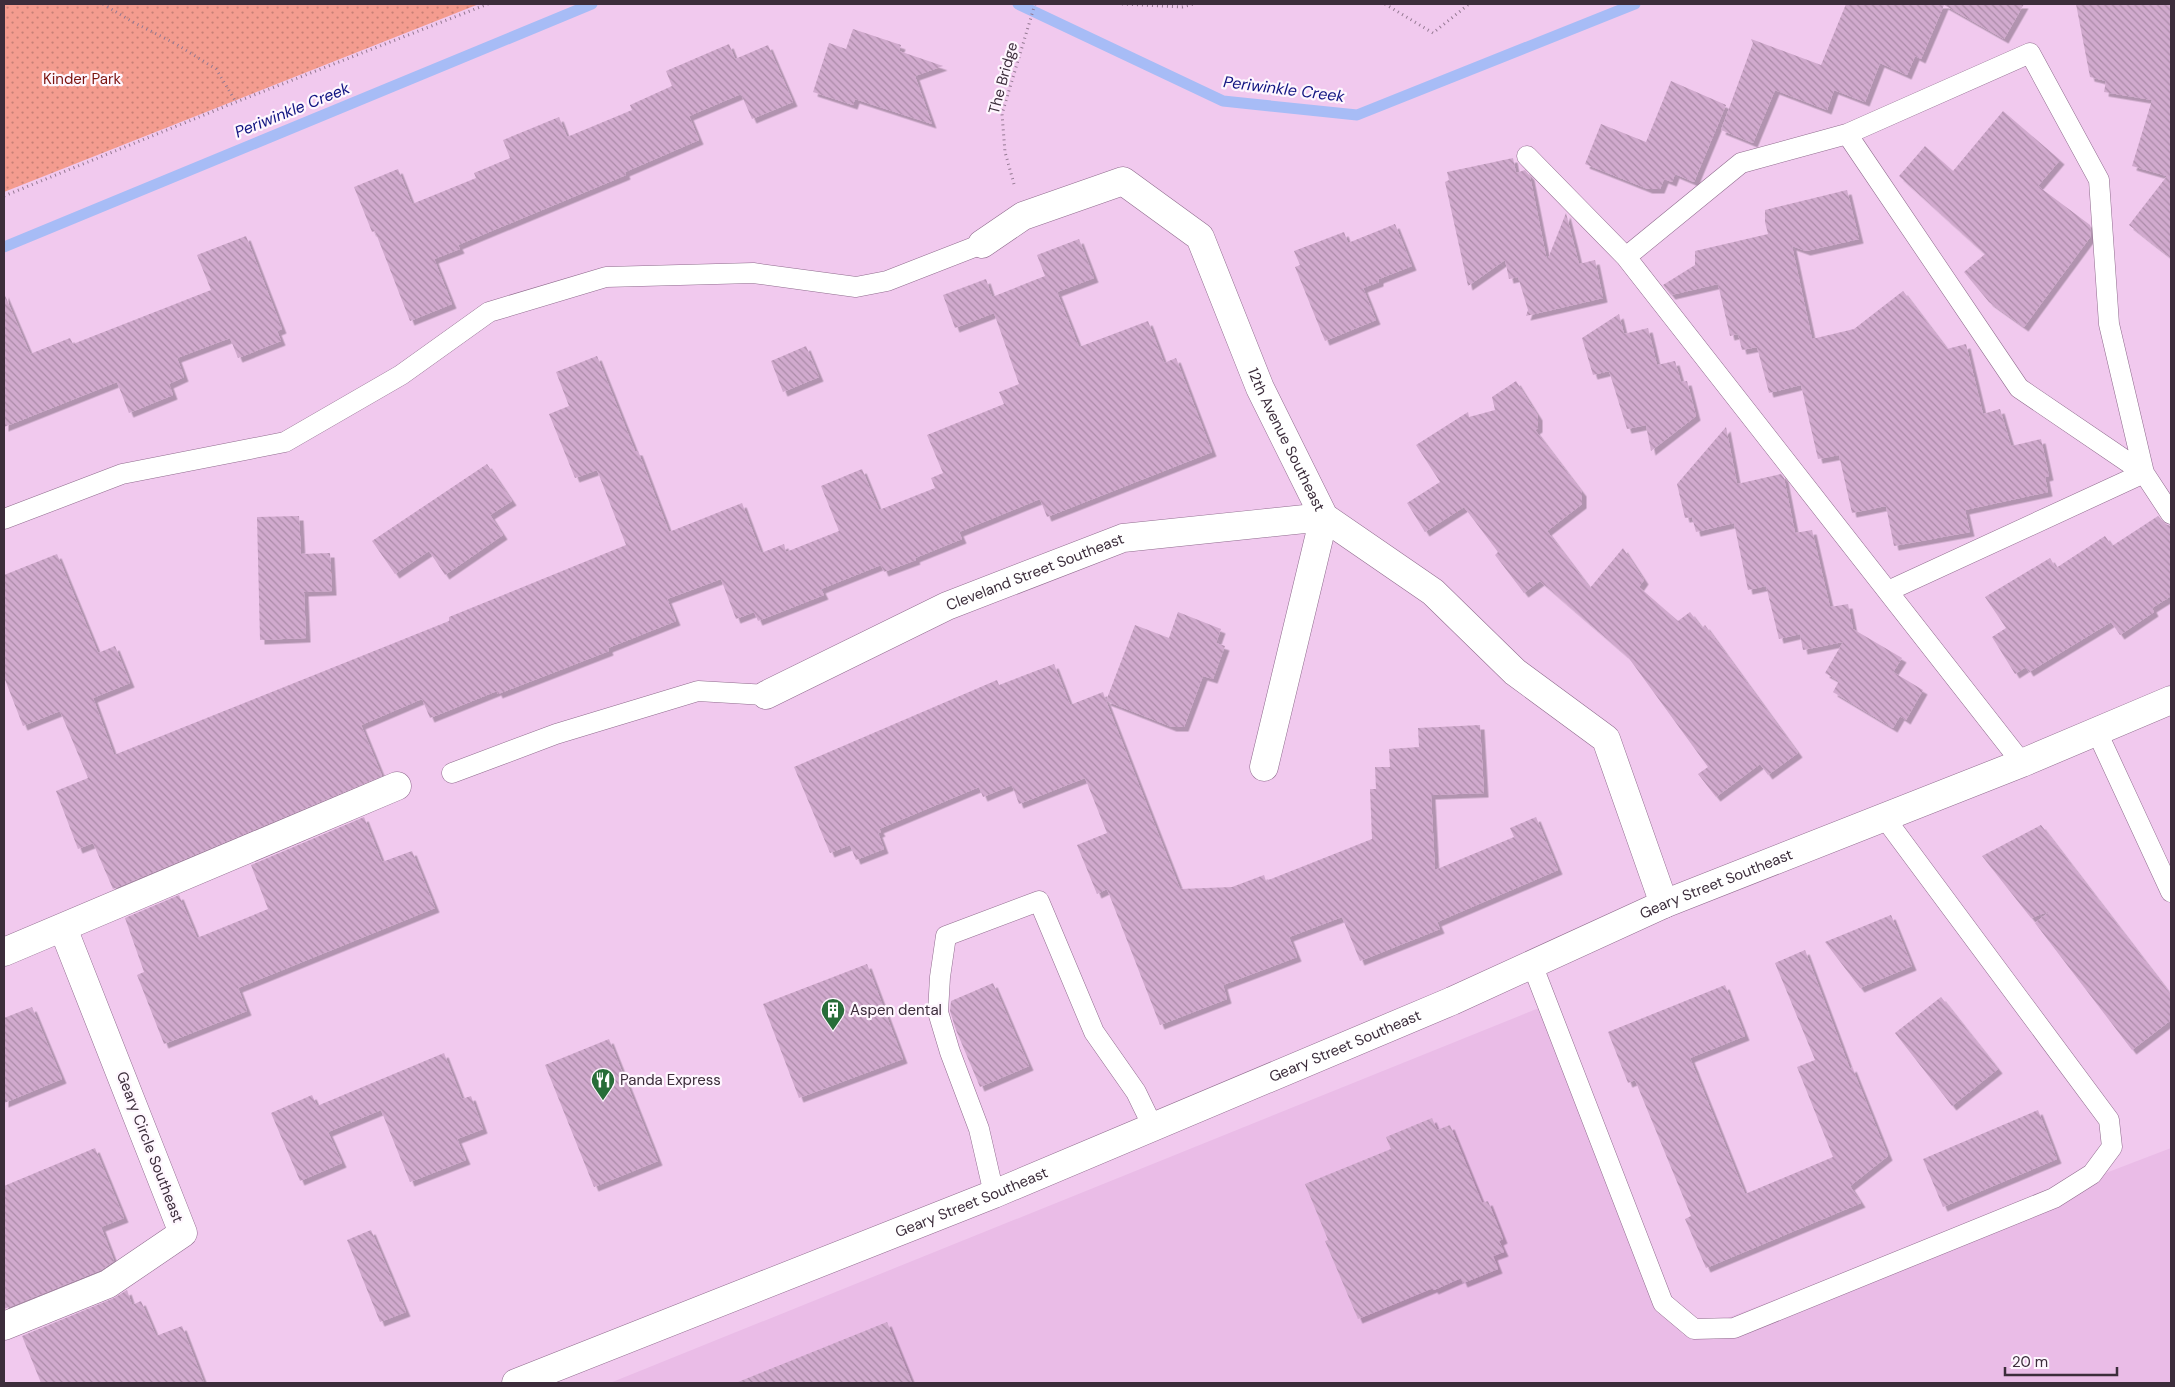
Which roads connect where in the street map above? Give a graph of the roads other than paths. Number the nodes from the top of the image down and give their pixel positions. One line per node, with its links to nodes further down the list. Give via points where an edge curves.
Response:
1 (1848, 134): 4 (lane, via 1741,163); 5 (lane, via 2020,388); 5 (lane, via 2030,53 2099,180 2109,324)
2 (1527, 156): 4 (lane)
3 (982, 244): 7 (street, 12th Avenue Southeast, via 1023,216 1123,181 1200,237 1260,388); 8 (lane, via 887,281 856,287 753,273 606,276 489,312 401,375 285,442 122,474)
4 (1626, 257): 9 (lane)
5 (2144, 473): 6 (lane); 9 (lane)
6 (2171, 514)
7 (1324, 517): 10 (street, Cleveland Street Southeast, via 1123,538 947,606); 14 (street); 19 (street, 12th Avenue Southeast, via 1433,592 1515,672 1606,739)
8 (4, 519)
9 (1888, 591): 13 (lane)
10 (766, 695): 15 (lane, via 698,691 556,734)
11 (2171, 700): 12 (street, Geary Street Southeast)
12 (2097, 732): 13 (street, Geary Street Southeast); 18 (lane)
13 (2022, 763): 17 (street, Geary Street Southeast)
14 (1264, 767)
15 (452, 773)
16 (396, 786): 20 (street)
17 (1884, 817): 19 (street, Geary Street Southeast); 22 (lane, via 2109,1120 2112,1147 2092,1174 2054,1198 1734,1328 1694,1329 1663,1303)
18 (2171, 892)
19 (1664, 904): 22 (street, Geary Street Southeast)
20 (63, 928): 21 (street); 25 (street, Geary Circle Southeast, via 183,1233 108,1284)
21 (4, 952)
22 (1532, 964): 23 (street, Geary Street Southeast)
23 (1153, 1127): 24 (street, Geary Street Southeast); 24 (lane, via 1136,1092 1094,1032 1039,901 946,936 938,1012 979,1129)
24 (994, 1194): 26 (street, Geary Street Southeast)
25 (4, 1326)
26 (516, 1383)

